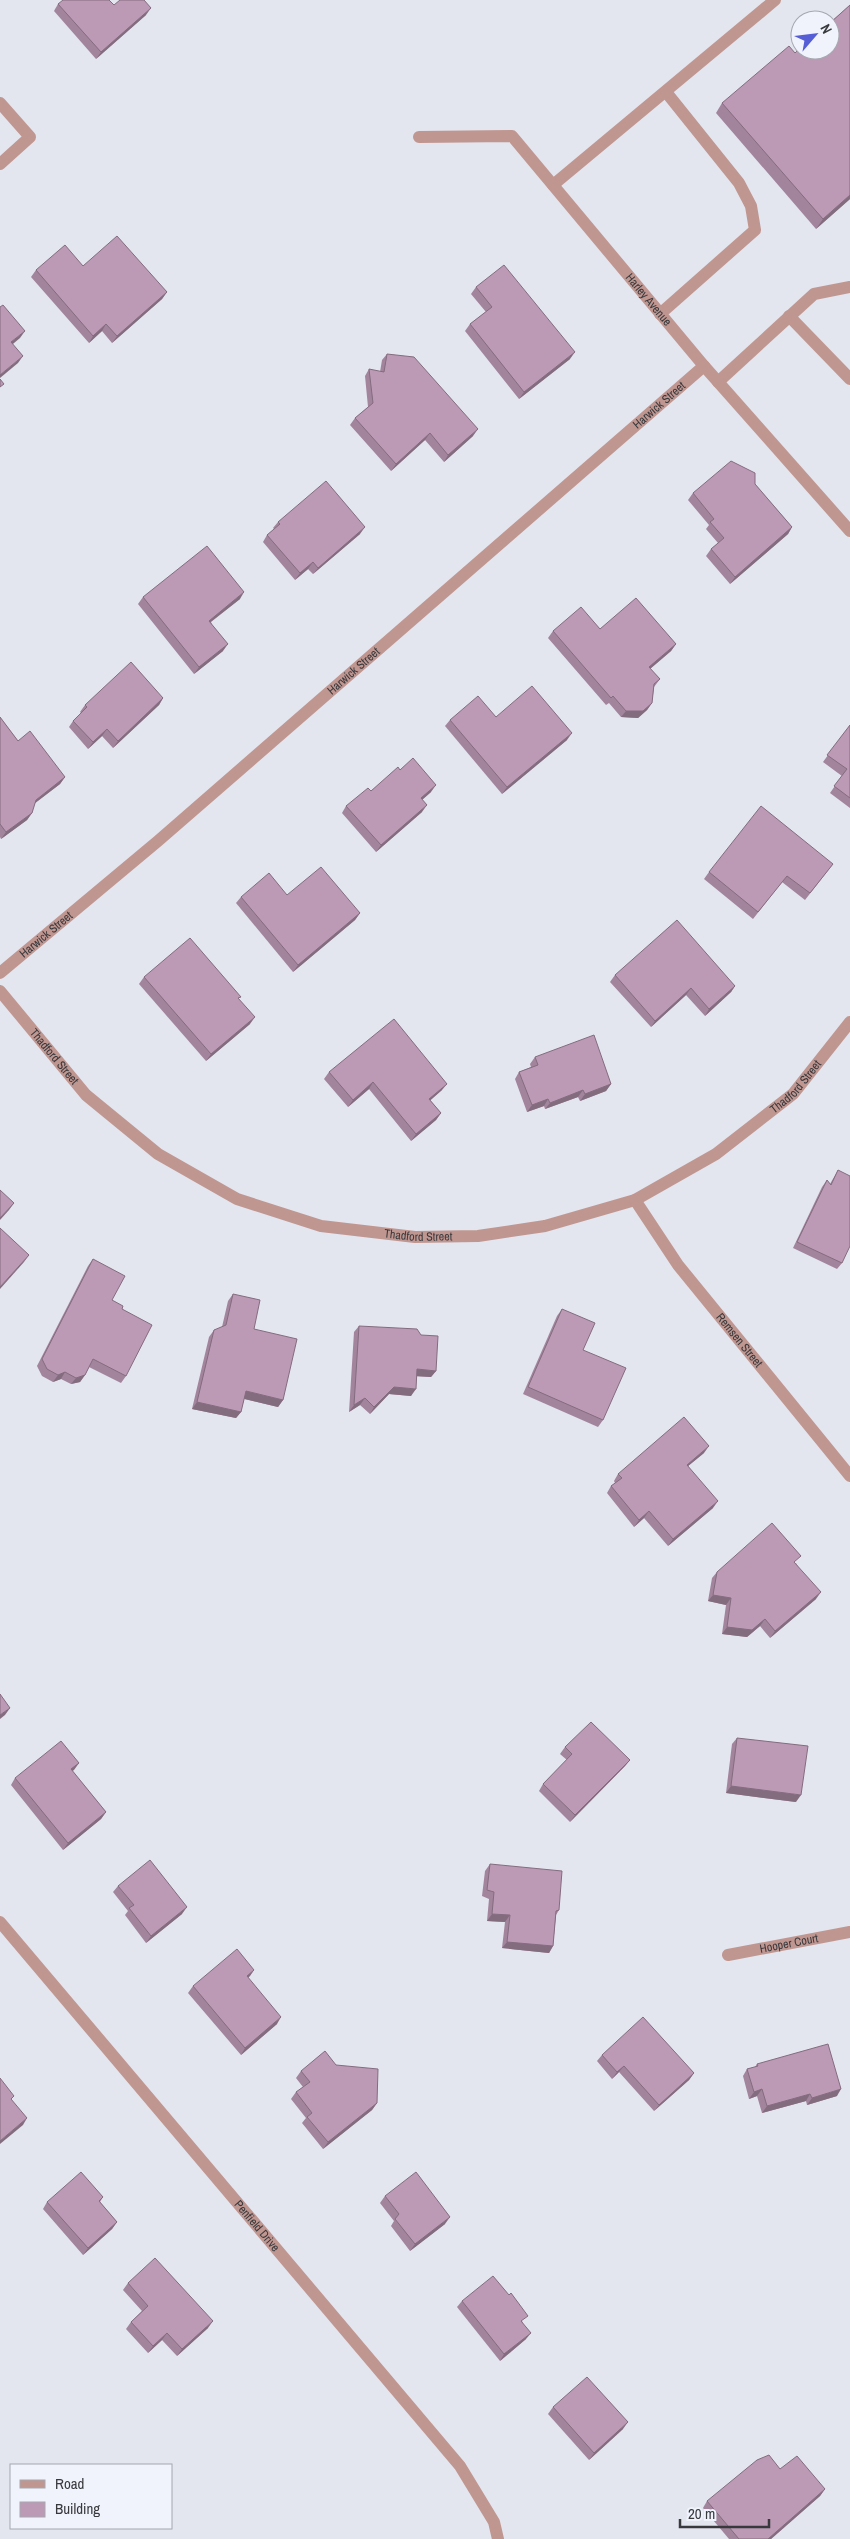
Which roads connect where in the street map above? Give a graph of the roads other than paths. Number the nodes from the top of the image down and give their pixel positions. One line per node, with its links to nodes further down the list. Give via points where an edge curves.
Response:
1 (775, 0): 2 (street)
2 (666, 92): 6 (street); 8 (street, via 739,183 752,206 755,230)
3 (0, 103): 5 (street, via 30,137)
4 (419, 137): 6 (street, Harley Avenue, via 512,136)
5 (0, 164)
6 (553, 185): 8 (street, Harley Avenue)
7 (850, 287): 9 (street, via 814,294)
8 (660, 314): 10 (street, Harley Avenue)
9 (789, 316): 11 (street); 12 (street)
10 (704, 366): 12 (street, Harley Avenue); 14 (street, Harwick Street, via 158,841)
11 (850, 380)
12 (718, 382): 13 (street, Harley Avenue)
13 (850, 531)
14 (0, 973)
15 (0, 991): 17 (street, Thadford Street, via 86,1095 158,1154 237,1199 321,1226 415,1237 478,1236 545,1226)
16 (850, 1022): 17 (street, Thadford Street, via 793,1094 716,1154)
17 (635, 1200): 18 (street, Remsen Street, via 678,1265)
18 (850, 1476)
19 (0, 1922): 22 (street, Penfield Drive, via 460,2466 494,2522)
20 (850, 1932): 21 (street, Hooper Court)
21 (728, 1955)
22 (498, 2539)

